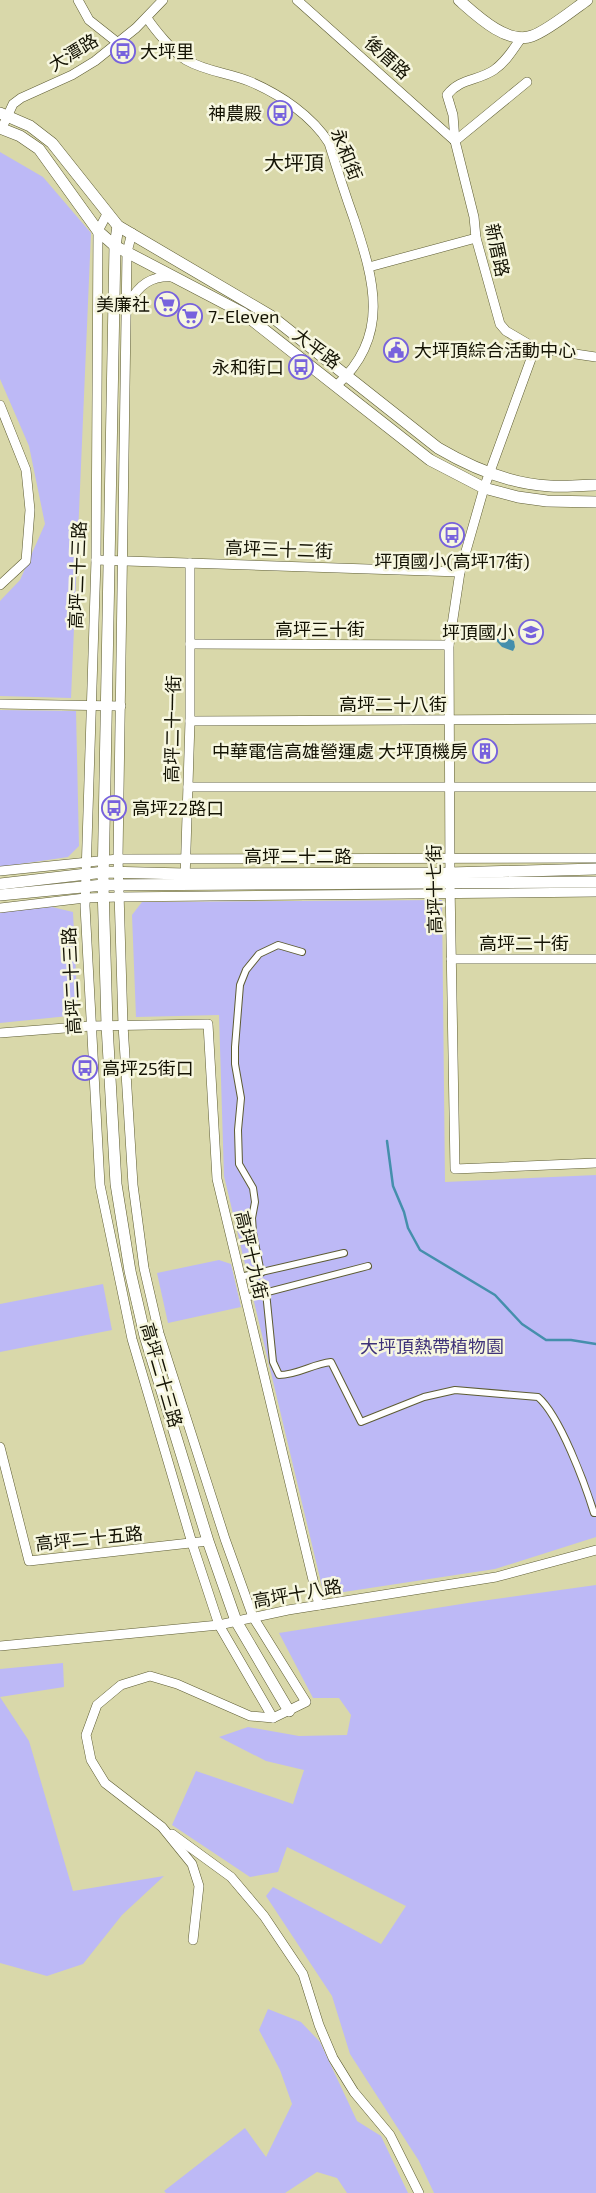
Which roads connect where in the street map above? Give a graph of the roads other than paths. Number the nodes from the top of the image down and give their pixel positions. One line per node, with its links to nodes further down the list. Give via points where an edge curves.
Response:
1 (78, 0): 8 (street, via 89,20)
2 (163, 0): 6 (street, 大潭路)
3 (297, 0): 12 (street, 後厝路)
4 (459, 0): 7 (street, via 488,25 515,38)
5 (587, 0): 7 (street, via 532,36)
6 (147, 18): 8 (street, 大潭路); 20 (street, 永和街, via 184,59 202,68 258,85 318,125 329,143)
7 (522, 37): 12 (street, 新厝路, via 511,54 494,70 454,86 447,95)
8 (118, 43): 10 (street, 大潭路, via 72,75 21,98)
9 (527, 82): 12 (street)
10 (3, 114): 11 (street, 大潭路); 13 (street, 大平路, via 30,126 52,143)
11 (1, 128): 15 (street, 大平路, via 39,149)
12 (455, 141): 17 (street, 新厝路)
13 (107, 214): 14 (street, 大平路); 15 (street, 高坪二十三路)
14 (118, 226): 16 (street, 大平路); 18 (street, 高坪二十三路)
15 (98, 231): 18 (street, 大平路); 32 (street, 高坪二十三路)
16 (132, 232): 19 (street, 高坪二十三路); 25 (street, 大平路, via 271,316)
17 (476, 238): 20 (street); 23 (street, 新厝路, via 496,318 506,331)
18 (115, 246): 19 (street, 大平路); 33 (street, 高坪二十三路)
19 (127, 252): 21 (street, 大平路); 22 (street, 高坪二十三路)
20 (369, 267): 25 (street, 永和街, via 374,320 364,349)
21 (177, 278): 22 (street, via 153,278 142,285); 26 (street, 大平路, via 243,313)
22 (128, 304): 34 (street, 高坪二十三路)
23 (535, 348): 24 (street, 新厝路); 28 (street)
24 (596, 357)
25 (347, 376): 26 (street, 永和街); 28 (street, 大平路, via 438,448 467,465)
26 (337, 385): 30 (street, 大平路, via 430,460)
27 (0, 405): 37 (street, via 26,470 30,510 26,561)
28 (490, 473): 29 (street, 大平路, via 550,486); 30 (street, 高坪十七街)
29 (596, 485)
30 (484, 488): 31 (street, 大平路, via 548,501); 36 (street, 高坪十七街)
31 (596, 502)
32 (96, 560): 33 (street, 高坪三十二街); 41 (street, 高坪二十三路)
33 (110, 561): 34 (street, 高坪三十二街); 42 (street, 高坪二十三路)
34 (122, 561): 35 (street, 高坪三十二街); 43 (street, 高坪二十三路)
35 (190, 563): 36 (street, 高坪三十二街); 38 (street, 高坪二十一街)
36 (460, 572): 39 (street, 高坪十七街)
37 (0, 585)
38 (190, 644): 39 (street, 高坪三十街); 46 (street, 高坪二十一街)
39 (449, 645): 45 (street, 高坪十七街)
40 (0, 704): 41 (street)
41 (90, 704): 42 (street); 55 (street, 高坪二十三路)
42 (108, 705): 43 (street); 54 (street, 高坪二十三路)
43 (121, 706): 50 (street, 高坪二十三路)
44 (596, 719): 45 (street, 高坪二十八街)
45 (449, 720): 46 (street, 高坪二十八街); 49 (street, 高坪十七街)
46 (190, 721): 47 (street, 高坪二十一街)
47 (188, 787): 49 (street); 53 (street, 高坪二十一街)
48 (596, 787): 49 (street)
49 (450, 788): 51 (street, 高坪十七街)
50 (118, 858): 53 (street, 高坪二十二路); 54 (street, 高坪二十二路); 59 (street, 高坪二十三路)
51 (450, 858): 52 (street, 高坪二十二路); 53 (street, 高坪二十二路); 63 (street, 高坪十七街)
52 (596, 858)
53 (185, 859): 66 (street, 高坪二十一街)
54 (104, 860): 55 (street, 高坪二十二路); 58 (street, 高坪二十三路)
55 (86, 861): 57 (street, 高坪二十二路); 60 (street, 高坪二十三路)
56 (596, 869): 63 (street, 高坪二十二路)
57 (0, 871)
58 (104, 872): 59 (street, 高坪二十二路); 60 (street, 高坪二十二路); 64 (street, 高坪二十三路)
59 (118, 872): 65 (street, 高坪二十三路); 66 (street, 高坪二十二路)
60 (85, 879): 62 (street, 高坪二十二路); 64 (street, 高坪二十二路); 68 (street, 高坪二十二路); 70 (street, 高坪二十三路)
61 (596, 882): 63 (street, 高坪二十二路)
62 (0, 884)
63 (450, 884): 66 (street, 高坪二十二路); 66 (street, 高坪二十二路); 67 (street, 高坪二十二路); 74 (street, 高坪十七街)
64 (104, 885): 65 (street, 高坪二十二路); 71 (street, 高坪二十三路)
65 (118, 885): 66 (street, 高坪二十二路); 69 (street, 高坪二十三路)
66 (185, 885): 69 (street, 高坪二十二路)
67 (596, 892)
68 (0, 895)
69 (118, 897): 71 (street, 高坪二十二路); 77 (street, 高坪二十三路)
70 (85, 898): 71 (street, 高坪二十二路); 72 (street, 高坪二十二路); 78 (street, 高坪二十三路)
71 (104, 898): 76 (street, 高坪二十三路)
72 (0, 908)
73 (302, 952): 83 (street, via 278,945 259,954 246,970 240,985 235,1064 241,1098 237,1146 239,1164 253,1188 256,1202 253,1233)
74 (451, 959): 75 (street, 高坪二十街); 80 (street, 高坪十七街, via 455,1169)
75 (596, 959)
76 (107, 1025): 77 (street, 高坪十九街); 78 (street, 高坪十九街); 89 (street, 高坪二十三路, via 116,1184 130,1271 145,1336)
77 (123, 1025): 84 (street, 高坪十九街, via 208,1024 217,1179); 93 (street, 高坪二十三路, via 133,1185 146,1277 165,1352 224,1539)
78 (91, 1026): 79 (street); 90 (street, 高坪二十三路, via 100,1185 132,1339)
79 (0, 1033)
80 (596, 1163)
81 (344, 1253): 83 (street)
82 (368, 1266): 85 (street)
83 (261, 1272): 84 (street)
84 (240, 1277): 86 (street, 高坪十九街)
85 (266, 1292): 86 (street); 88 (street, via 273,1362 279,1375 293,1375 331,1362 360,1422 424,1397 455,1390 538,1397 546,1404 565,1441)
86 (245, 1298): 92 (street, 高坪十九街)
87 (0, 1447): 90 (street, 高坪二十五路, via 28,1561)
88 (596, 1513)
89 (208, 1541): 90 (street, 高坪二十五路); 94 (street, 高坪二十三路)
90 (192, 1543): 95 (street, 高坪二十三路)
91 (596, 1550): 92 (street, 高坪十八路, via 496,1577)
92 (319, 1605): 93 (street, 高坪十八路)
93 (253, 1617): 94 (street, 高坪十八路); 97 (street, 高坪二十三路, via 306,1702)
94 (236, 1621): 95 (street, 高坪十八路); 97 (street, 高坪二十三路)
95 (219, 1625): 96 (street, 高坪十八路); 98 (street, 高坪二十三路)
96 (0, 1646)
97 (289, 1711): 98 (street)
98 (273, 1718): 99 (street, via 250,1716 177,1684 150,1676 121,1684 97,1705 86,1735 91,1760 105,1783)
99 (162, 1827): 100 (street, via 192,1864 199,1886); 101 (street, via 231,1877 264,1916 304,1974 333,2058 354,2092 390,2135)
100 (193, 1940)
101 (419, 2193)

